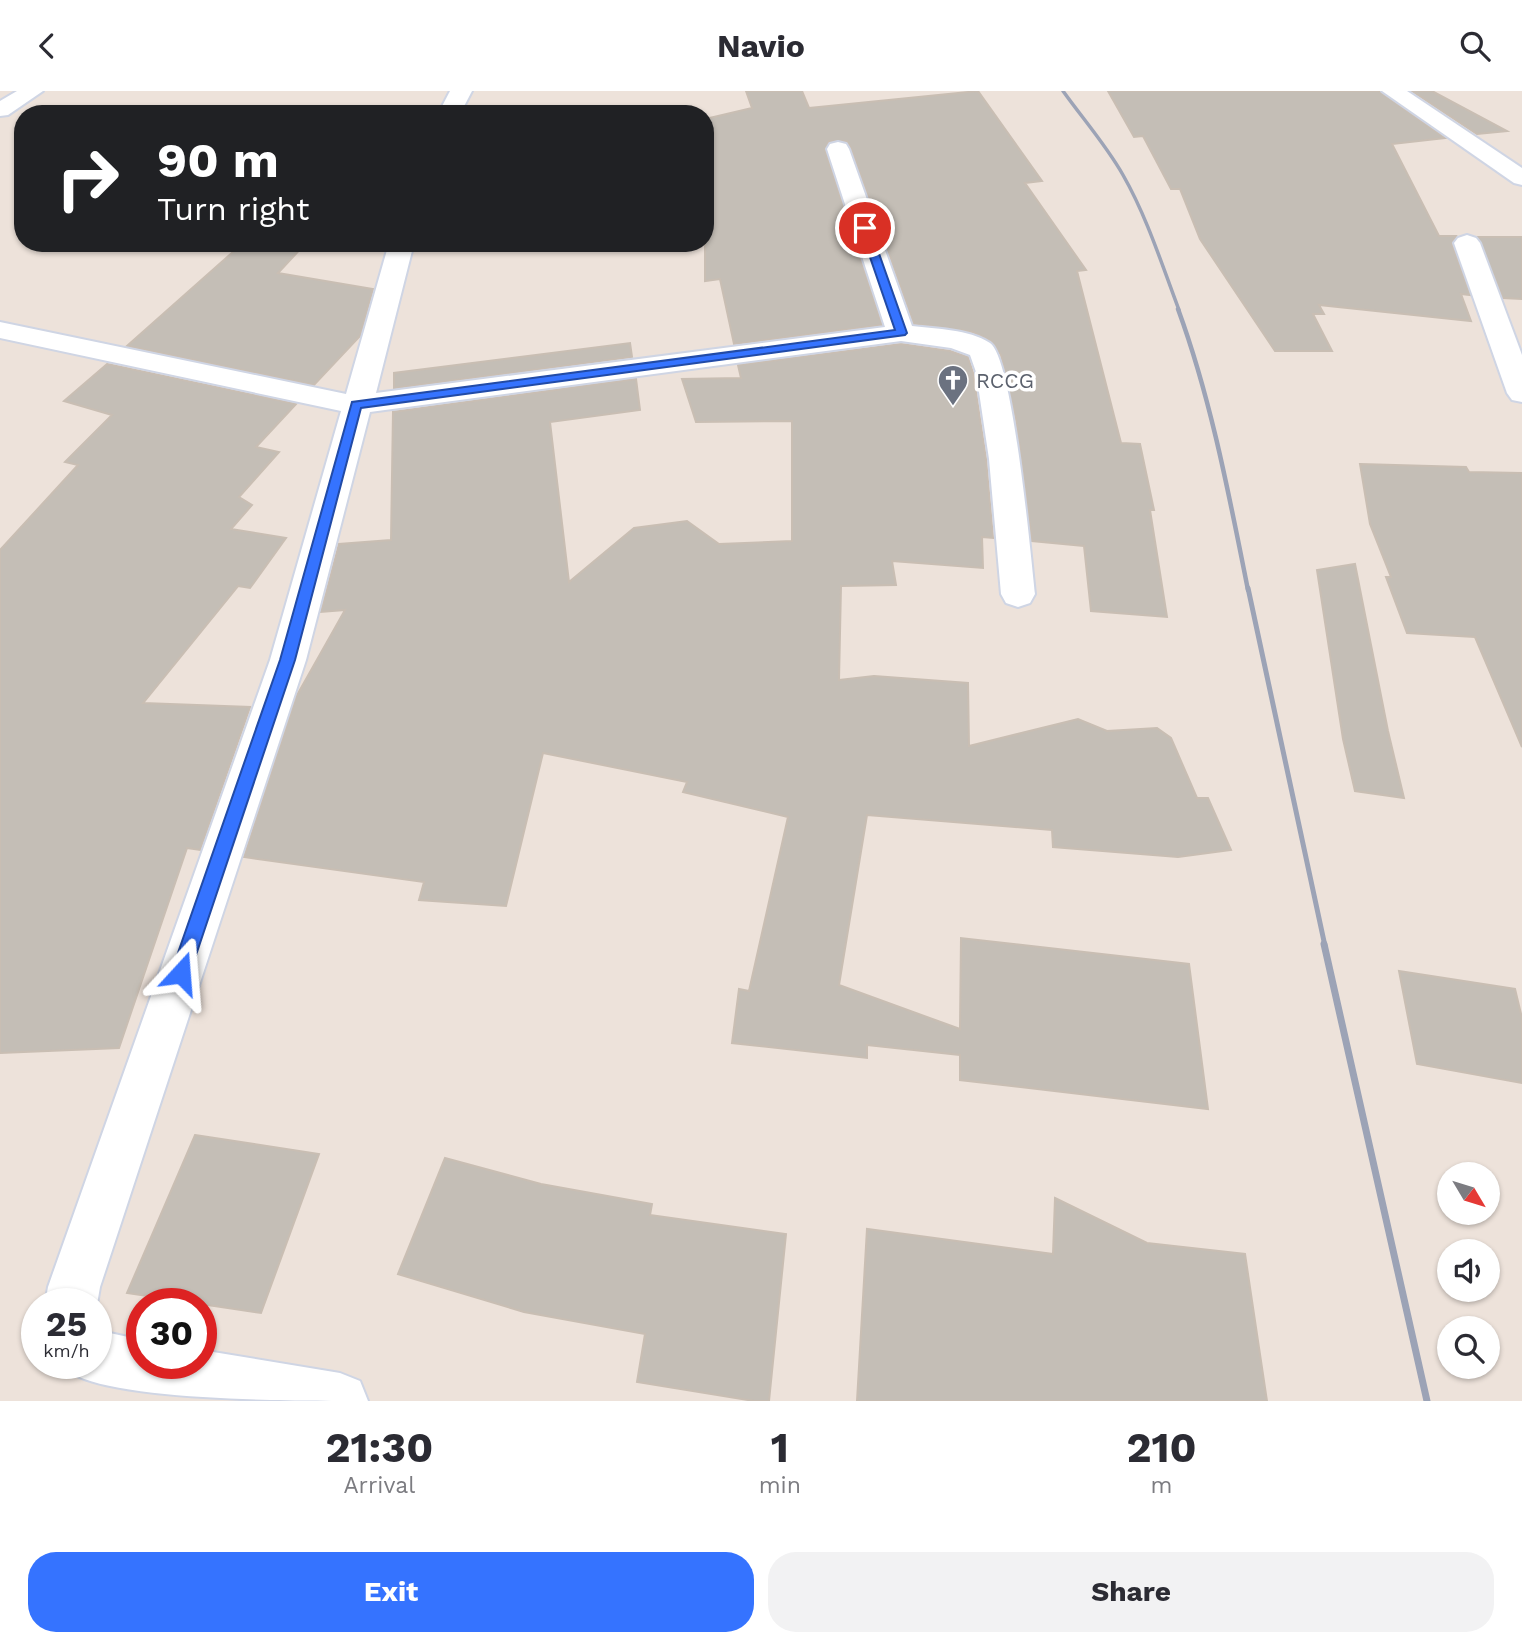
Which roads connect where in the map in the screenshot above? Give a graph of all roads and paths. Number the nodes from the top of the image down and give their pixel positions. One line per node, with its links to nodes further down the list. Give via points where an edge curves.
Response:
1 (32, 91): 3 (street)
2 (1393, 91): 5 (street)
3 (0, 110)
4 (838, 149): 9 (street)
5 (1522, 178)
6 (1467, 243): 10 (street)
7 (399, 252): 11 (street)
8 (0, 330): 11 (street)
9 (901, 333): 11 (street); 12 (street, via 956,340 982,350 1004,459)
10 (1522, 393)
11 (356, 405): 13 (street, via 288,660)
12 (1018, 594)
13 (74, 1288)
14 (112, 1363): 15 (street)
15 (340, 1401)

